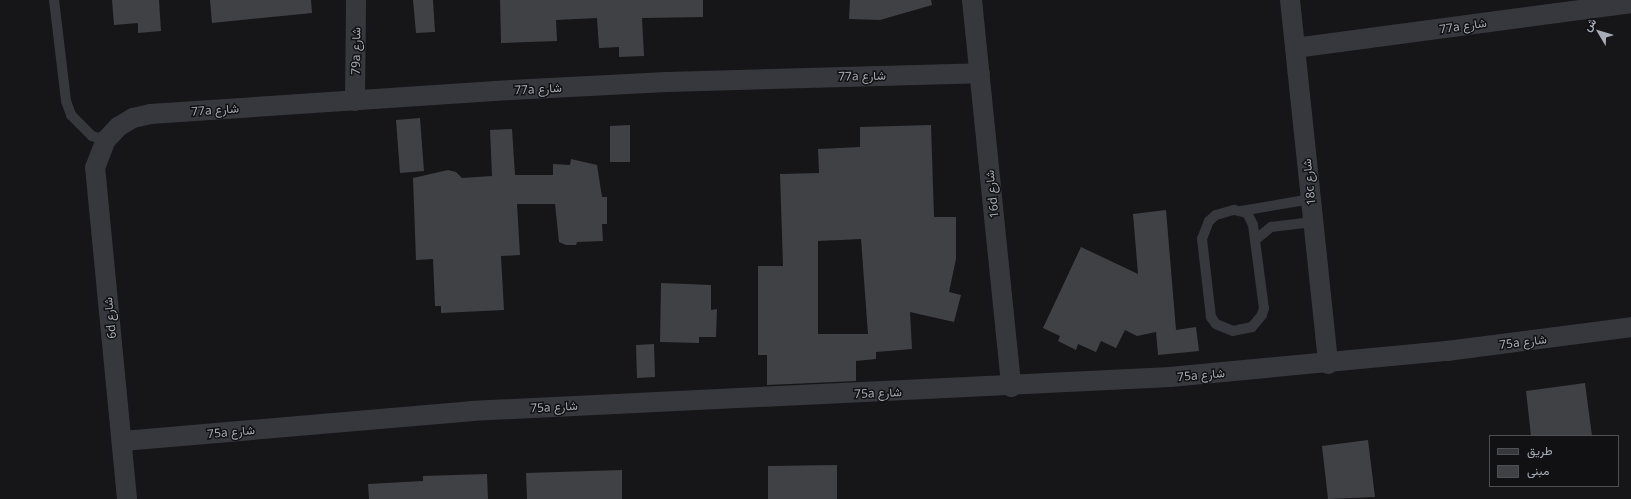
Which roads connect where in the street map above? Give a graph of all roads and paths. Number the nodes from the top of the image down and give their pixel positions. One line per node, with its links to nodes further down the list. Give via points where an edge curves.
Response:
1 (54, 0): 9 (lane, via 66,101 71,115 92,136)
2 (356, 0): 8 (street, 79a شارع)
3 (972, 0): 7 (street, 16d شارع)
4 (1290, 0): 6 (street, 18c شارع)
5 (1631, 3): 6 (street, 77a شارع)
6 (1295, 48): 10 (street, 18c شارع)
7 (980, 73): 8 (street, 77a شارع, via 667,82); 16 (street, 16d شارع)
8 (355, 101): 9 (street, 77a شارع, via 150,114 118,127)
9 (106, 140): 17 (street, 6d شارع, via 98,153 95,183)
10 (1310, 199): 11 (lane); 12 (street, 18c شارع)
11 (1241, 211): 13 (lane, via 1251,218); 13 (lane, via 1216,215 1204,229 1208,308 1216,324 1224,329 1232,331 1252,327 1262,315)
12 (1313, 222): 13 (lane, via 1271,227); 15 (street, 18c شارع)
13 (1255, 240)
14 (1631, 327): 15 (street, 75a شارع)
15 (1328, 364): 16 (street, 75a شارع)
16 (1011, 387): 17 (street, 75a شارع, via 471,411)
17 (123, 441): 18 (street, 6d شارع)
18 (127, 499)

